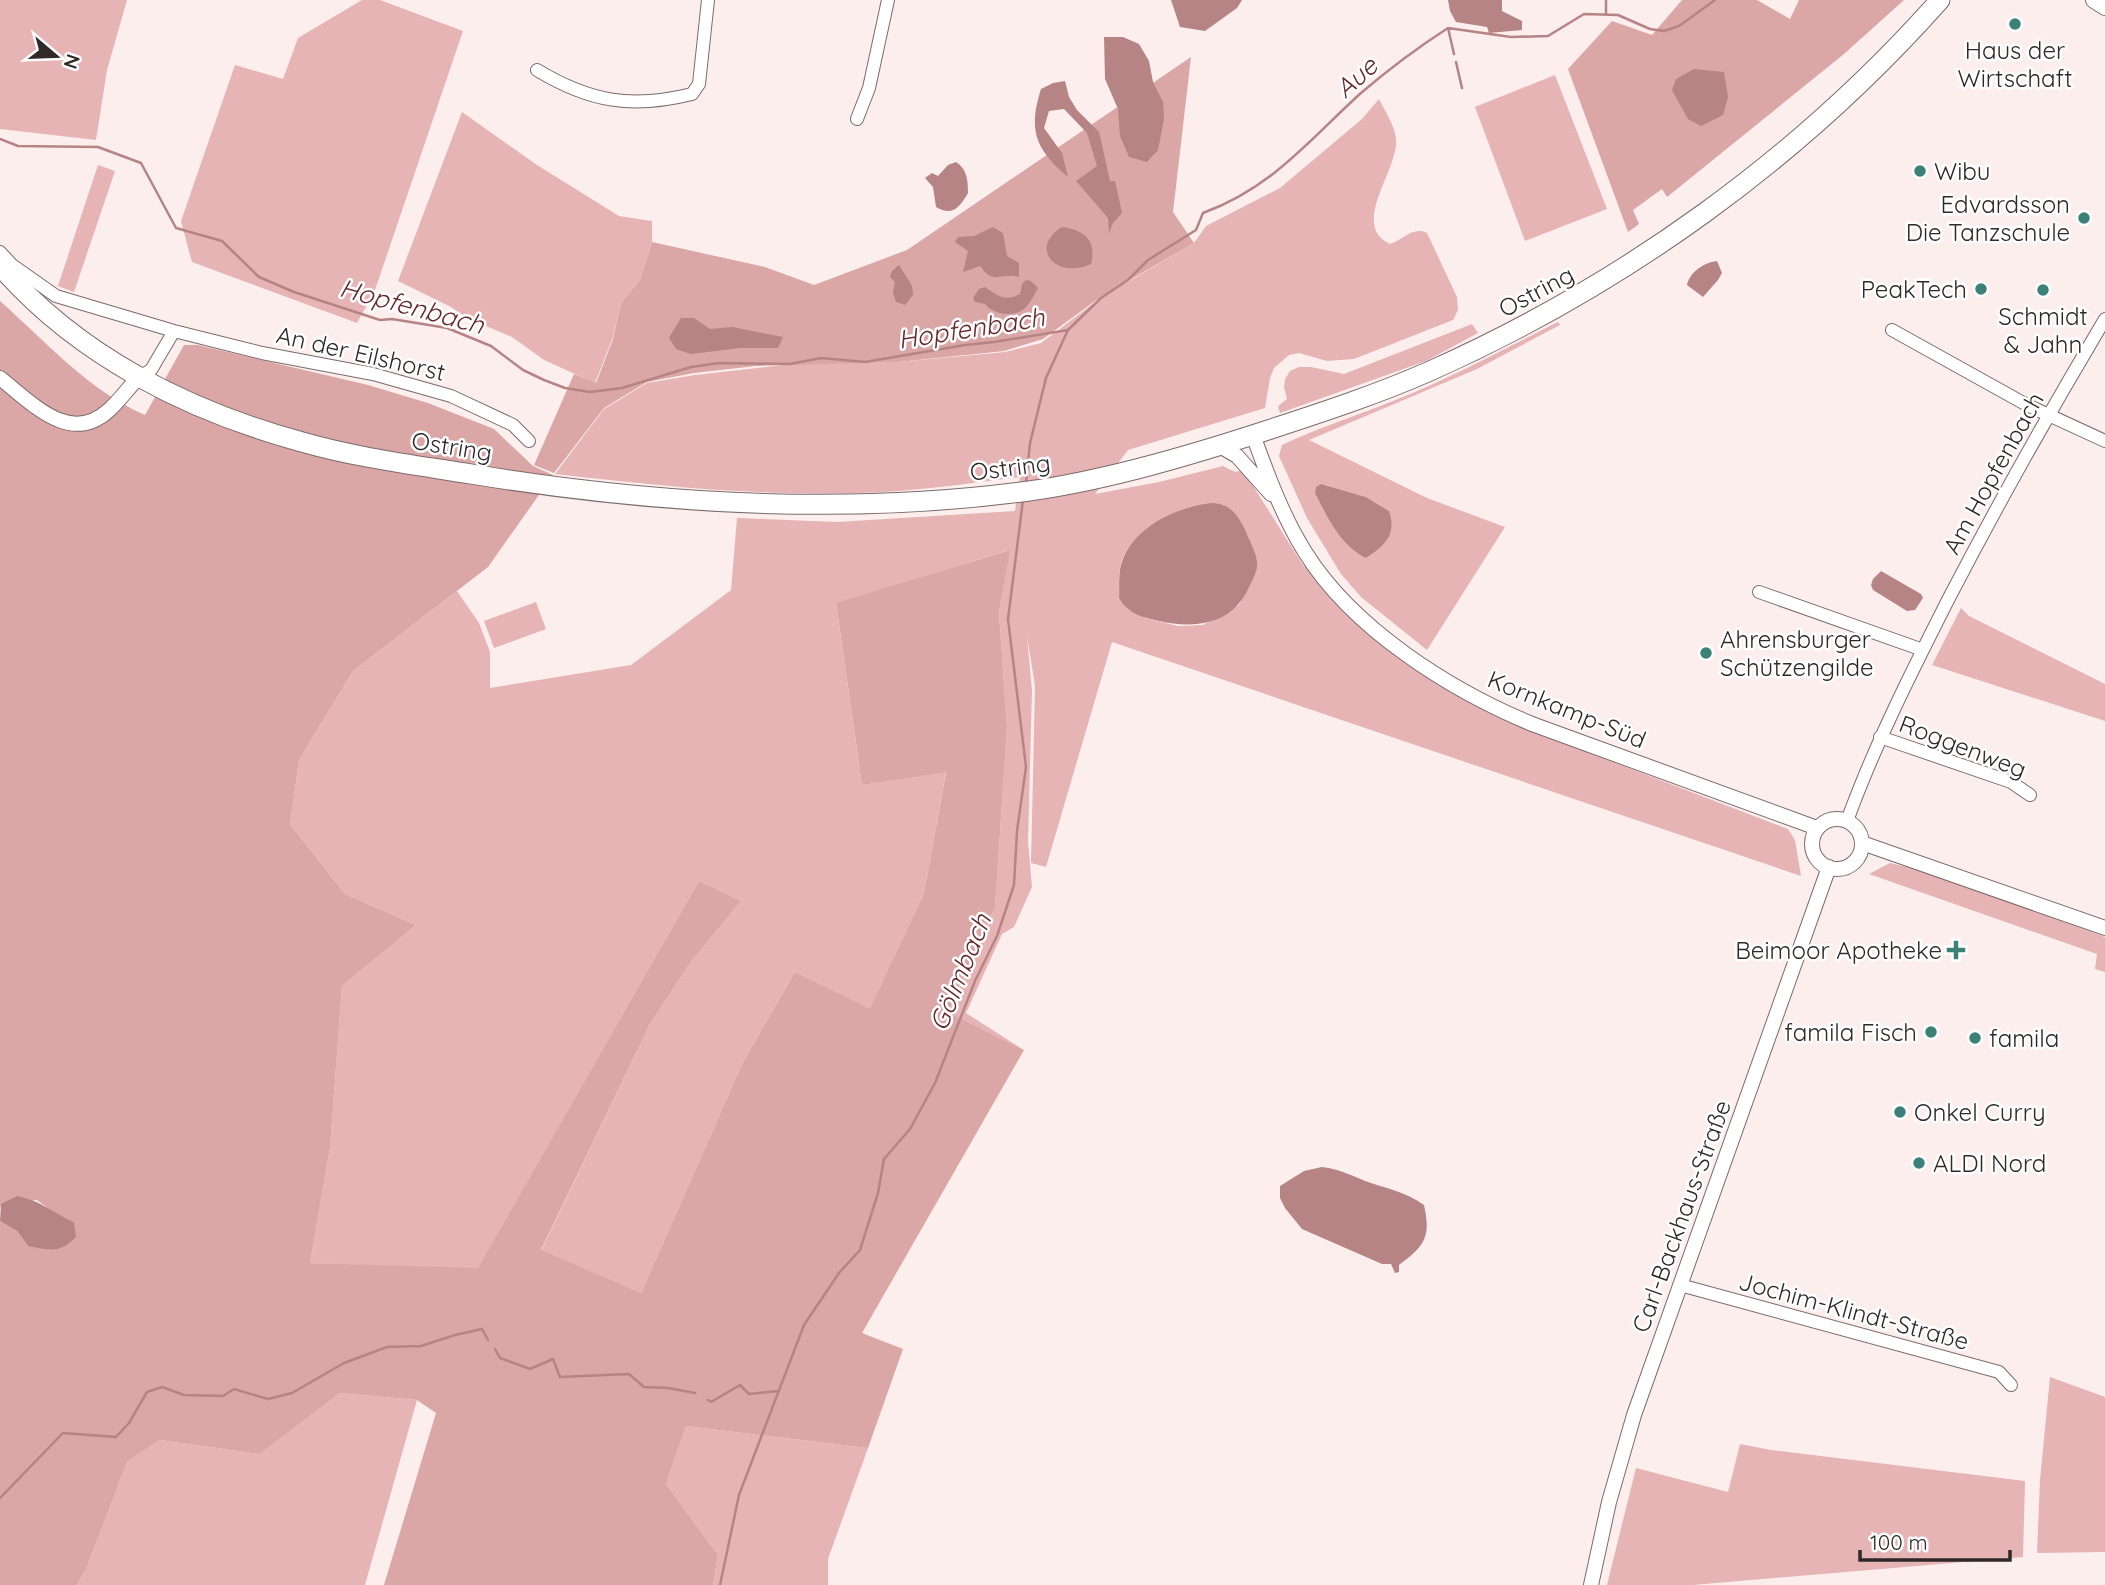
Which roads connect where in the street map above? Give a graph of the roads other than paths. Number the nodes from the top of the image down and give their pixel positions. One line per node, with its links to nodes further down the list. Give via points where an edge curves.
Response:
1 (708, 0): 6 (street, via 699,84 692,94 614,101 578,92)
2 (888, 0): 7 (street, via 869,89)
3 (1940, 0): 16 (main road, Ostring, via 1805,133 1728,196 1628,267 1430,371)
4 (2094, 0): 5 (main road)
5 (2105, 7)
6 (537, 71)
7 (857, 119)
8 (0, 252): 12 (street, An der Eilshorst, via 56,296)
9 (0, 266): 13 (main road, Ostring, via 64,328)
10 (2105, 319): 15 (street, Am Hopfenbach)
11 (1892, 330): 15 (street)
12 (174, 331): 13 (street, via 151,370); 17 (street, An der Eilshorst, via 373,374 451,396 513,425)
13 (139, 377): 14 (street, via 111,408 83,425 62,422 36,408); 19 (main road, Ostring, via 213,412 302,442 370,458 562,488 716,502 870,504 1030,491)
14 (0, 378)
15 (2048, 415): 18 (street); 23 (street, Am Hopfenbach)
16 (1253, 435): 19 (main road, Ostring); 20 (street, via 1247,450); 21 (street, Kornkamp-Süd)
17 (529, 441)
18 (2105, 441)
19 (1220, 446): 20 (street, Kornkamp-Süd)
20 (1248, 467): 21 (street, Kornkamp-Süd)
21 (1278, 504): 27 (street, Kornkamp-Süd, via 1306,553 1346,603 1445,679 1532,724 1787,817)
22 (1759, 592): 23 (street)
23 (1923, 650): 24 (street, Am Hopfenbach)
24 (1880, 737): 25 (street, Roggenweg, via 2011,782); 26 (street, Am Hopfenbach)
25 (2030, 795)
26 (1847, 821): 27 (street, via 1834,819); 28 (street, via 1856,828)
27 (1815, 833): 29 (street, via 1814,853)
28 (1861, 848): 29 (street, via 1851,864); 30 (street)
29 (1829, 867): 31 (street, Carl-Backhaus-Straße)
30 (2105, 928)
31 (1680, 1286): 32 (street, Jochim-Klindt-Straße, via 1999,1372); 33 (street, Carl-Backhaus-Straße, via 1622,1452)
32 (2011, 1385)
33 (1591, 1585)

